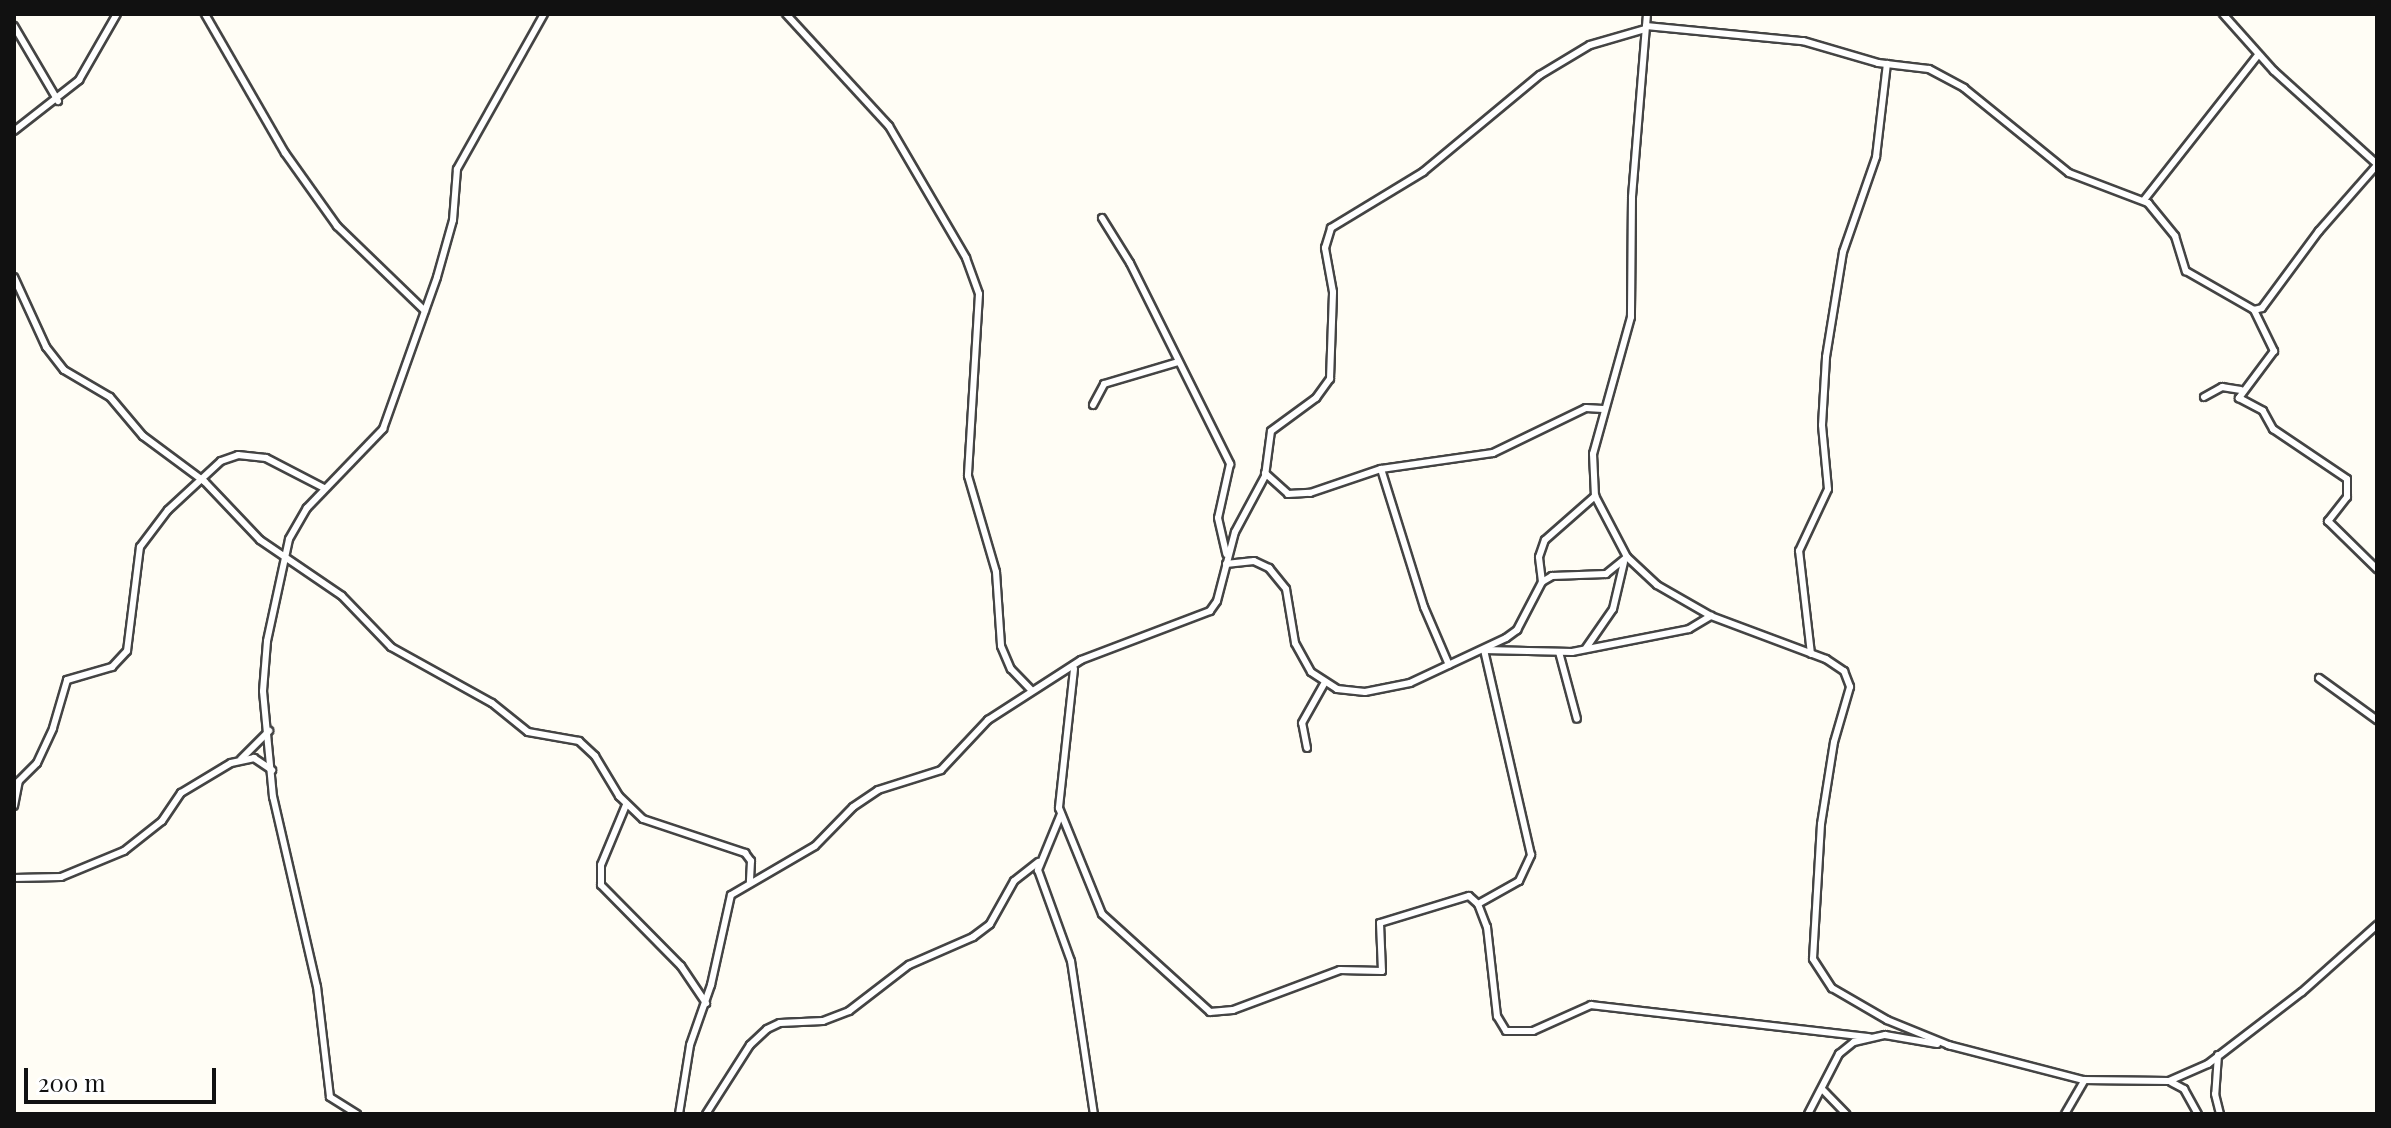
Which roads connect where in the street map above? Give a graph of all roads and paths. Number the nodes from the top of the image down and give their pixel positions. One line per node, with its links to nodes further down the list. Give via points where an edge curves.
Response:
1 (117, 14): 11 (street, via 96,56)
2 (205, 14): 18 (street, via 285,153 337,226)
3 (544, 14): 18 (street, via 457,169 453,220)
4 (786, 14): 43 (street, via 889,126 966,258 979,294 968,476 996,572 1001,646 1011,669)
5 (1647, 14): 8 (street)
6 (2223, 14): 9 (street)
7 (14, 26): 11 (street)
8 (1646, 28): 10 (street, via 1803,41); 23 (street, via 1632,197 1631,317); 25 (street, via 1590,45 1540,75 1423,172 1331,228 1325,248 1333,292 1330,379 1316,398 1274,427)
9 (2258, 55): 13 (street); 14 (street)
10 (1887, 64): 14 (street, via 1910,63 1944,76 2069,173); 38 (street, via 1876,157 1843,252 1826,357 1822,425 1828,489 1799,551)
11 (58, 101): 12 (street)
12 (14, 131)
13 (2377, 165): 17 (street, via 2262,308)
14 (2144, 200): 17 (street, via 2175,236 2186,271)
15 (1102, 218): 19 (street)
16 (14, 277): 26 (street, via 46,347 64,370 110,397 156,449)
17 (2254, 310): 20 (street, via 2275,346)
18 (425, 311): 27 (street, via 383,429)
19 (1178, 362): 22 (street, via 1104,384); 31 (street, via 1230,464 1218,518)
20 (2241, 390): 21 (street, via 2222,387); 32 (street, via 2239,398 2267,413 2273,429 2347,479 2351,489 2328,521)
21 (2204, 397)
22 (1093, 405)
23 (1603, 409): 24 (street, via 1586,408 1493,453); 28 (street, via 1591,476)
24 (1381, 469): 25 (street, via 1297,494 1288,494); 39 (street, via 1424,607)
25 (1265, 473): 31 (street)
26 (205, 482): 27 (street, via 221,461 251,455); 29 (street, via 260,540); 51 (street, via 168,510 143,540 127,651 112,667 67,680 53,728 37,763 19,781)
27 (324, 488): 29 (street, via 296,525)
28 (1595, 496): 30 (street); 33 (street, via 1545,540 1539,557)
29 (283, 556): 46 (street, via 264,659); 50 (street, via 342,596 391,647 492,703 517,726 579,741)
30 (1625, 559): 33 (street, via 1606,574 1564,574); 34 (street); 35 (street, via 1613,609)
31 (1227, 560): 40 (street, via 1210,611 1092,654); 42 (street, via 1254,561 1282,580 1295,643)
32 (2377, 569)
33 (1542, 582): 36 (street, via 1517,630)
34 (1711, 616): 35 (street, via 1689,629); 38 (street)
35 (1585, 649): 37 (street)
36 (1484, 650): 37 (street); 39 (street); 56 (street, via 1531,855 1519,881)
37 (1559, 652): 44 (street)
38 (1811, 654): 60 (street, via 1837,664 1850,687 1834,742 1819,838 1812,914 1818,973 1832,988 1887,1020)
39 (1449, 665): 42 (street, via 1379,691)
40 (1074, 669): 43 (street); 52 (street, via 1059,768)
41 (2319, 678): 45 (street)
42 (1324, 684): 47 (street, via 1302,723)
43 (1032, 691): 55 (street, via 988,720 941,770 878,790 815,846)
44 (1577, 719)
45 (2377, 720)
46 (269, 731): 48 (street); 49 (street)
47 (1307, 748)
48 (241, 759): 49 (street, via 257,759); 54 (street, via 181,793 162,821 124,851 61,877)
49 (272, 770): 65 (street, via 290,884 317,987 331,1102 347,1104)
50 (626, 805): 55 (street, via 659,827 745,853 751,861); 58 (street, via 601,865 601,885 681,966)
51 (14, 806)
52 (1061, 814): 53 (street); 56 (street, via 1102,914 1193,1002 1212,1013 1340,970 1382,971 1380,923 1454,898 1469,896)
53 (1038, 862): 67 (street, via 1014,881 990,924 973,937 909,965 842,1014 767,1029); 68 (street, via 1071,961)
54 (14, 878)
55 (750, 882): 58 (street, via 728,899)
56 (1478, 904): 59 (street, via 1490,941 1497,1016 1506,1031 1533,1031 1591,1005)
57 (2377, 925): 61 (street, via 2302,992)
58 (706, 1003): 66 (street, via 690,1045)
59 (1869, 1037): 60 (street); 64 (street, via 1839,1054)
60 (1951, 1046): 62 (street)
61 (2218, 1055): 63 (street); 73 (street, via 2215,1094)
62 (2085, 1080): 63 (street); 71 (street)
63 (2169, 1081): 72 (street, via 2184,1089)
64 (1822, 1089): 69 (street); 70 (street)
65 (357, 1114)
66 (679, 1114)
67 (706, 1114)
68 (1094, 1114)
69 (1808, 1114)
70 (1846, 1114)
71 (2065, 1114)
72 (2198, 1114)
73 (2220, 1114)

